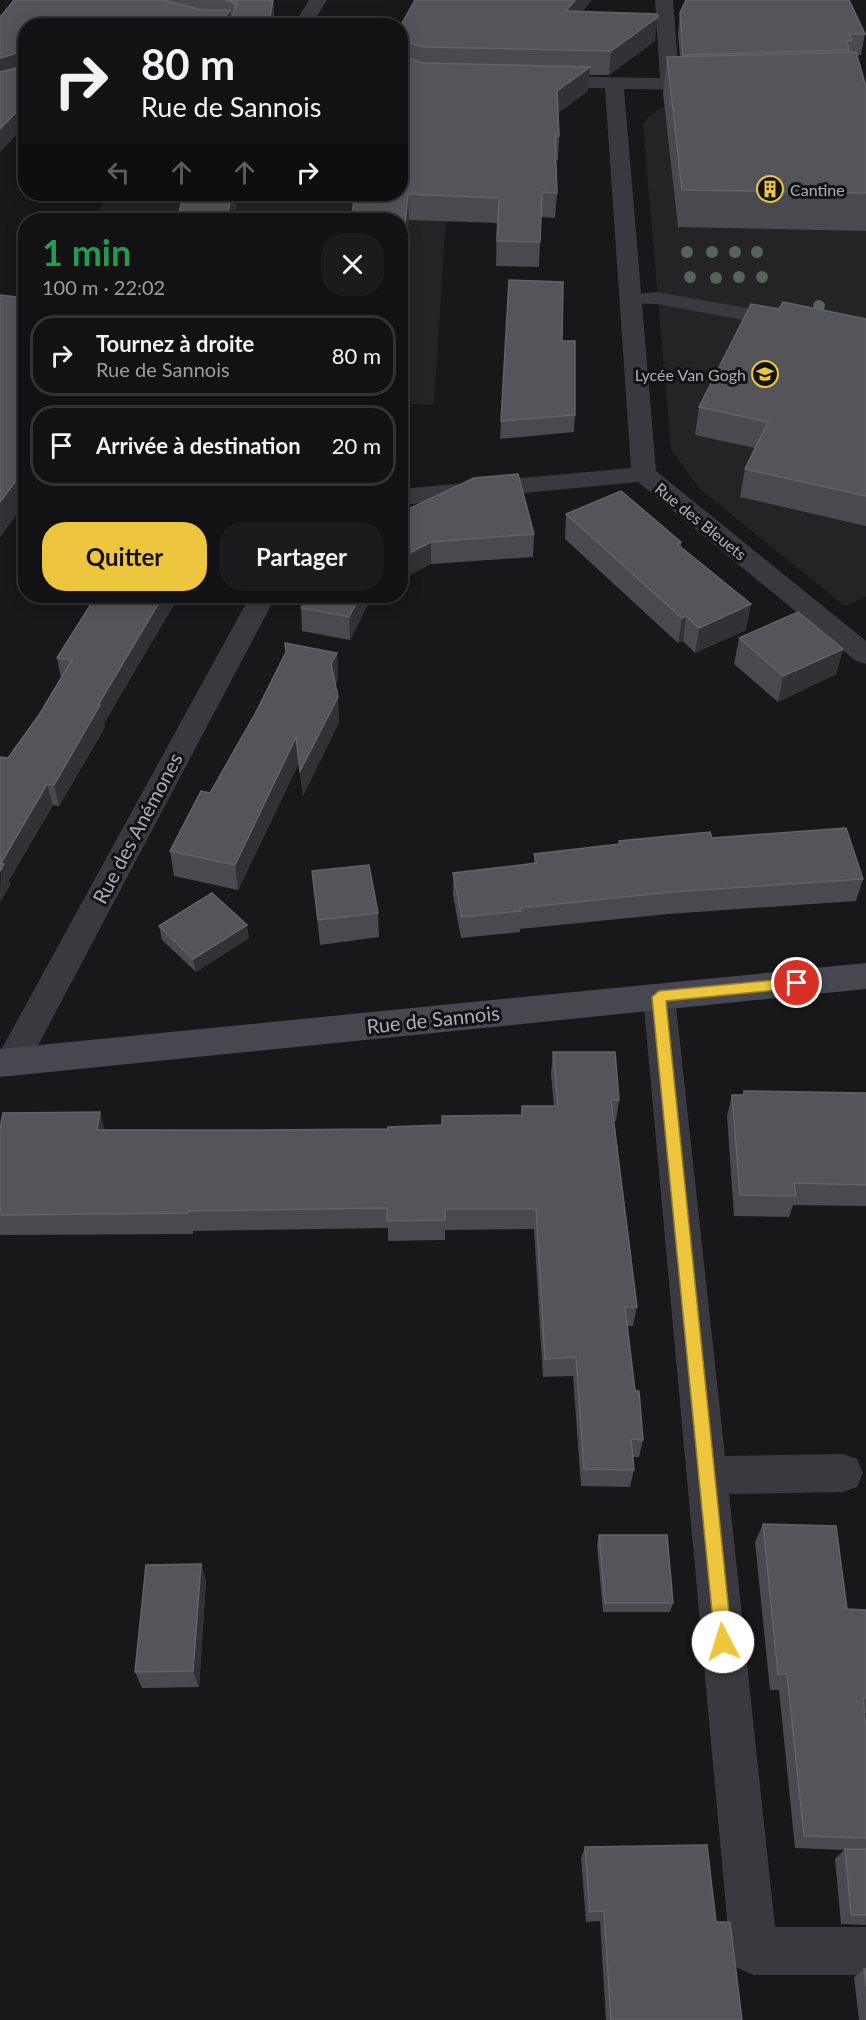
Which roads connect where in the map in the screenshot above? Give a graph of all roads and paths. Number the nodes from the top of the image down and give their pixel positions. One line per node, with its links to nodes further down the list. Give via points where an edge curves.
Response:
1 (318, 0): 3 (street)
2 (664, 0): 7 (street)
3 (307, 18)
4 (525, 81): 6 (street)
5 (726, 83): 7 (street)
6 (614, 84): 7 (street); 8 (street, Rue des Bleuets)
7 (670, 85)
8 (631, 299): 9 (lane, via 657,298); 10 (street, Rue des Bleuets)
9 (866, 336)
10 (644, 474): 11 (street); 13 (street, Rue des Bleuets)
11 (408, 496)
12 (259, 603): 16 (street, Rue des Anémones)
13 (866, 656)
14 (866, 976): 15 (street, Rue de Sannois)
15 (659, 997): 16 (street, Rue de Sannois); 18 (street)
16 (6, 1062)
17 (843, 1473): 18 (street)
18 (707, 1475): 19 (street, via 754,1951)
19 (866, 1951)

